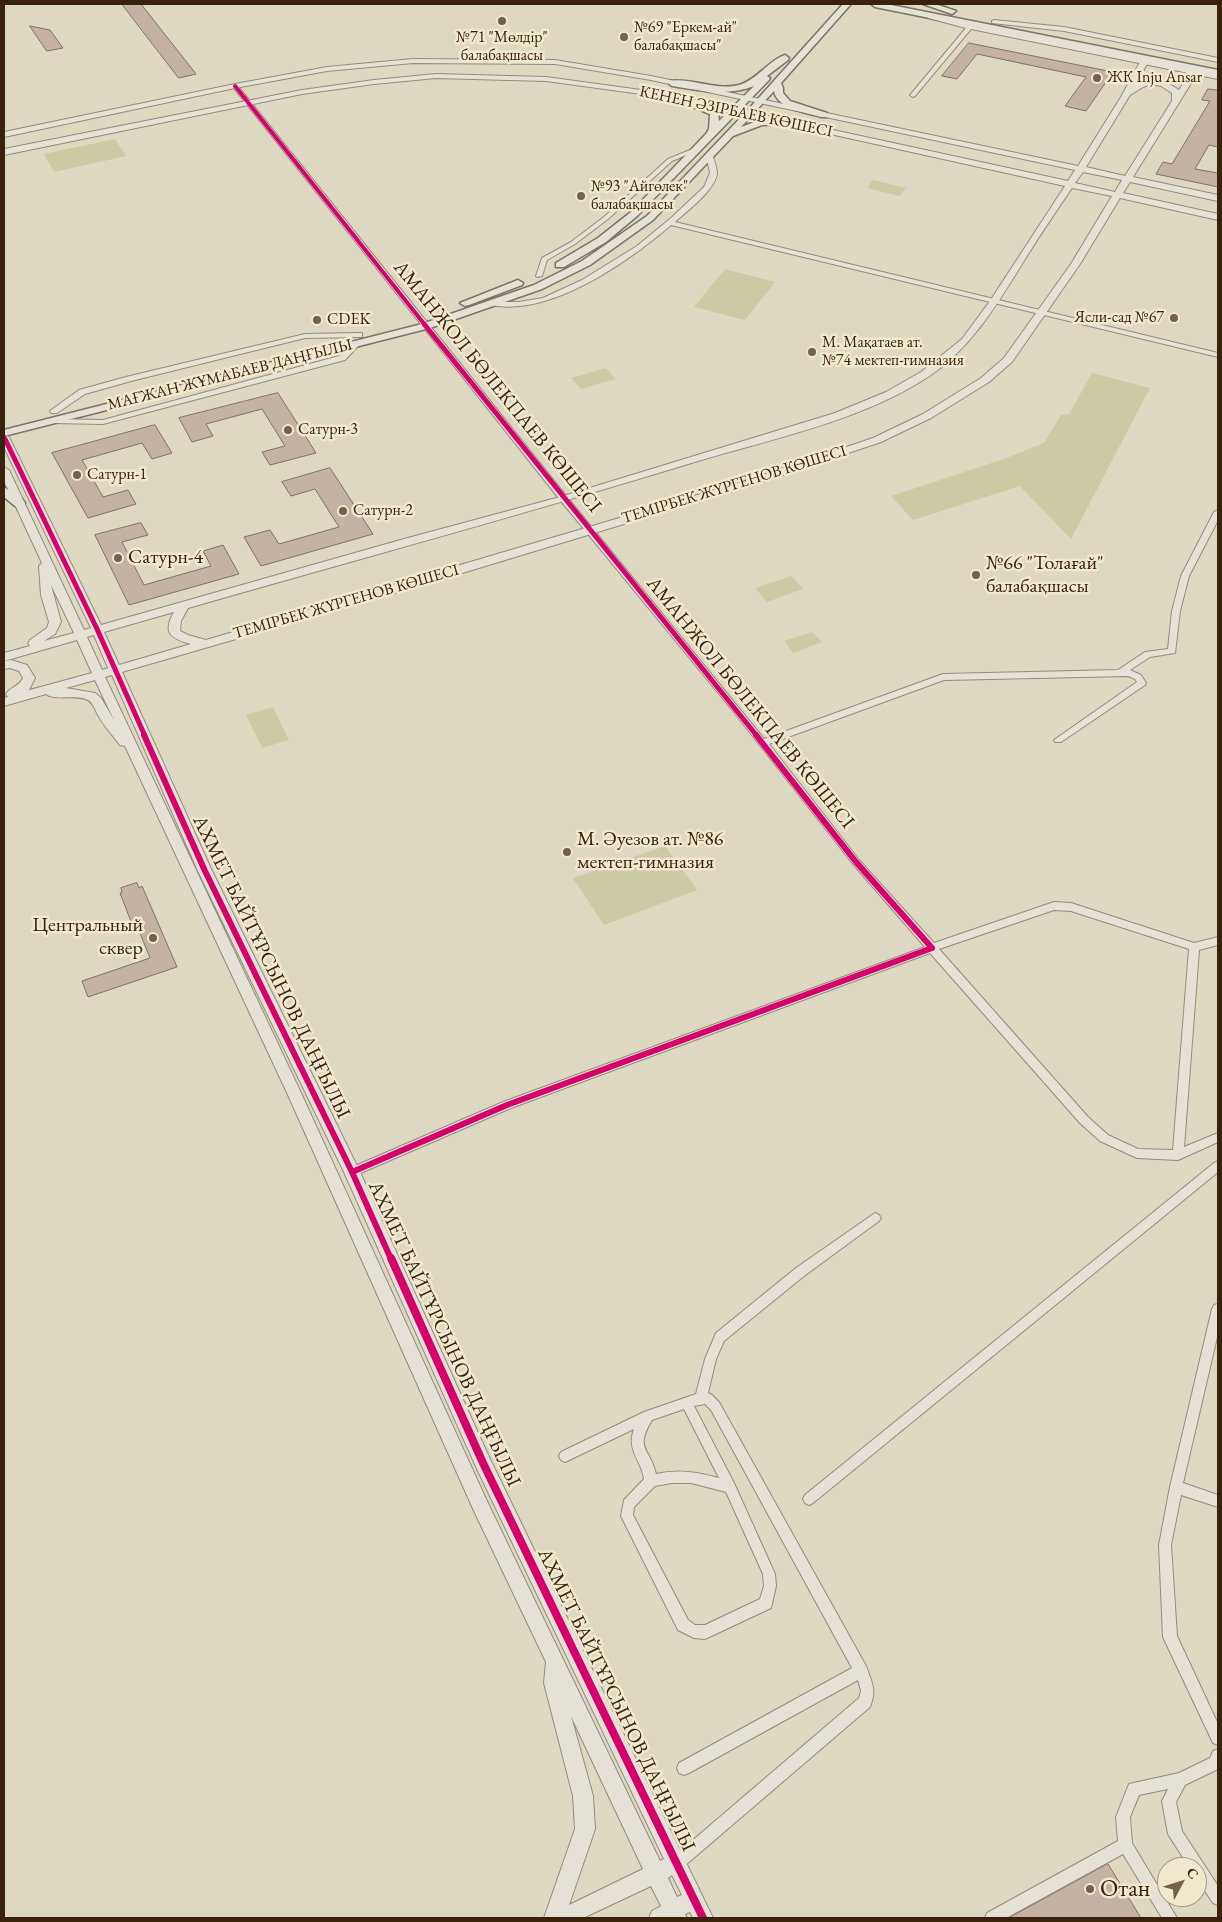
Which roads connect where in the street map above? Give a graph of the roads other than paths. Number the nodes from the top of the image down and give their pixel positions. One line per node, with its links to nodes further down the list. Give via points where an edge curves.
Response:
1 (835, 4): 7 (main road)
2 (847, 4): 18 (main road, МАҒЖАН ЖҰМАБАЕВ ДАҢҒЫЛЫ)
3 (875, 4): 6 (main road)
4 (904, 4): 8 (main road)
5 (927, 4): 8 (main road)
6 (920, 13): 10 (street); 17 (main road)
7 (821, 18)
8 (972, 18): 9 (main road)
9 (994, 22): 13 (street, via 1064,29); 15 (main road)
10 (970, 27): 14 (street); 23 (street)
11 (794, 47): 12 (main road, МАҒЖАН ЖҰМАБАЕВ ДАҢҒЫЛЫ)
12 (785, 58): 19 (main road, via 750,84 738,88); 25 (main road, МАҒЖАН ЖҰМАБАЕВ ДАҢҒЫЛЫ)
13 (1218, 60)
14 (1144, 62): 16 (street); 24 (street, ТЕМІРБЕК ЖҮРГЕНОВ КӨШЕСІ)
15 (1218, 66)
16 (1194, 72): 17 (street); 27 (street, ТЕМІРБЕК ЖҮРГЕНОВ КӨШЕСІ)
17 (1218, 75)
18 (776, 82): 29 (main road, МАҒЖАН ЖҰМАБАЕВ ДАҢҒЫЛЫ); 32 (main road, via 778,94 787,103)
19 (672, 83): 20 (street, КЕНЕН ӘЗІРБАЕВ КӨШЕСІ, via 555,62 455,60 327,69); 21 (street, КЕНЕН ӘЗІРБАЕВ КӨШЕСІ)
20 (235, 86): 28 (street, АМАНЖОЛ БӨЛЕКПАЕВ КӨШЕСІ); 35 (street, КЕНЕН ӘЗІРБАЕВ КӨШЕСІ)
21 (689, 86): 22 (street, via 699,92 698,95); 25 (street, КЕНЕН ӘЗІРБАЕВ КӨШЕСІ)
22 (663, 95): 26 (street, КЕНЕН ӘЗІРБАЕВ КӨШЕСІ); 28 (street, КЕНЕН ӘЗІРБАЕВ КӨШЕСІ, via 546,79 436,76 364,83)
23 (913, 95)
24 (1125, 97): 27 (street, via 1138,85 1150,82 1170,86 1176,92); 40 (street, ТЕМІРБЕК ЖҮРГЕНОВ КӨШЕСІ)
25 (746, 99): 29 (street, КЕНЕН ӘЗІРБАЕВ КӨШЕСІ); 30 (main road, МАҒЖАН ЖҰМАБАЕВ ДАҢҒЫЛЫ)
26 (681, 100): 30 (street, КЕНЕН ӘЗІРБАЕВ КӨШЕСІ); 37 (main road, via 715,113 714,129)
27 (1175, 100): 41 (street, ТЕМІРБЕК ЖҮРГЕНОВ КӨШЕСІ)
28 (248, 101): 38 (street, КЕНЕН ӘЗІРБАЕВ КӨШЕСІ); 51 (street, АМАНЖОЛ БӨЛЕКПАЕВ КӨШЕСІ)
29 (759, 101): 31 (main road, МАҒЖАН ЖҰМАБАЕВ ДАҢҒЫЛЫ); 32 (street, КЕНЕН ӘЗІРБАЕВ КӨШЕСІ)
30 (734, 110): 31 (street, КЕНЕН ӘЗІРБАЕВ КӨШЕСІ); 37 (main road, МАҒЖАН ЖҰМАБАЕВ ДАҢҒЫЛЫ)
31 (748, 114): 33 (street, КЕНЕН ӘЗІРБАЕВ КӨШЕСІ); 36 (main road, МАҒЖАН ЖҰМАБАЕВ ДАҢҒЫЛЫ)
32 (825, 115): 34 (street, via 806,113 797,119); 40 (street, КЕНЕН ӘЗІРБАЕВ КӨШЕСІ)
33 (784, 122): 34 (street, КЕНЕН ӘЗІРБАЕВ КӨШЕСІ); 36 (main road, via 761,122)
34 (827, 131): 42 (street, КЕНЕН ӘЗІРБАЕВ КӨШЕСІ)
35 (4, 135)
36 (724, 139): 39 (main road, МАҒЖАН ЖҰМАБАЕВ ДАҢҒЫЛЫ)
37 (700, 145): 47 (main road, МАҒЖАН ЖҰМАБАЕВ ДАҢҒЫЛЫ, via 634,214 610,234); 47 (street, via 670,160 606,218 544,259)
38 (4, 152)
39 (709, 154): 46 (street, via 714,170 710,183); 49 (main road, МАҒЖАН ЖҰМАБАЕВ ДАҢҒЫЛЫ, via 650,218 616,243 586,263 538,287)
40 (1081, 168): 41 (street, КЕНЕН ӘЗІРБАЕВ КӨШЕСІ); 42 (street, ТЕМІРБЕК ЖҮРГЕНОВ КӨШЕСІ)
41 (1127, 178): 43 (street, ТЕМІРБЕК ЖҮРГЕНОВ КӨШЕСІ); 44 (street, КЕНЕН ӘЗІРБАЕВ КӨШЕСІ)
42 (1070, 184): 43 (street, КЕНЕН ӘЗІРБАЕВ КӨШЕСІ); 48 (street, ТЕМІРБЕК ЖҮРГЕНОВ КӨШЕСІ)
43 (1117, 194): 45 (street, КЕНЕН ӘЗІРБАЕВ КӨШЕСІ); 50 (street, ТЕМІРБЕК ЖҮРГЕНОВ КӨШЕСІ)
44 (1218, 198)
45 (1218, 217)
46 (672, 223): 48 (street); 49 (street, via 633,252 545,299 516,306)
47 (539, 276): 51 (main road, МАҒЖАН ЖҰМАБАЕВ ДАҢҒЫЛЫ)
48 (994, 302): 50 (street); 59 (street, ТЕМІРБЕК ЖҮРГЕНОВ КӨШЕСІ, via 965,341 924,374 890,394 839,415)
49 (492, 304): 51 (main road, МАҒЖАН ЖҰМАБАЕВ ДАҢҒЫЛЫ)
50 (1041, 313): 53 (street); 62 (street, ТЕМІРБЕК ЖҮРГЕНОВ КӨШЕСІ, via 1008,360 985,380 927,416 877,440 752,482)
51 (424, 322): 52 (main road, МАҒЖАН ЖҰМАБАЕВ ДАҢҒЫЛЫ); 59 (street, АМАНЖОЛ БӨЛЕКПАЕВ КӨШЕСІ)
52 (358, 339): 54 (main road, МАҒЖАН ЖҰМАБАЕВ ДАҢҒЫЛЫ); 54 (street, via 305,336 129,379 82,392)
53 (1218, 355)
54 (53, 416): 55 (main road, МАҒЖАН ЖҰМАБАЕВ ДАҢҒЫЛЫ); 56 (main road, МАҒЖАН ЖҰМАБАЕВ ДАҢҒЫЛЫ)
55 (4, 423)
56 (4, 435): 65 (street, АХМЕТ БАЙТҰРСЫНОВ ДАҢҒЫЛЫ)
57 (4, 470): 60 (street, АХМЕТ БАЙТҰРСЫНОВ ДАҢҒЫЛЫ)
58 (4, 491): 60 (main road)
59 (564, 499): 62 (street, АМАНЖОЛ БӨЛЕКПАЕВ КӨШЕСІ); 64 (street, ТЕМІРБЕК ЖҮРГЕНОВ КӨШЕСІ)
60 (19, 503): 63 (street, АХМЕТ БАЙТҰРСЫНОВ ДАҢҒЫЛЫ)
61 (1218, 512): 72 (street, via 1185,576 1176,611 1172,651 1148,654)
62 (590, 530): 67 (street, ТЕМІРБЕК ЖҮРГЕНОВ КӨШЕСІ); 78 (street, АМАНЖОЛ БӨЛЕКПАЕВ КӨШЕСІ)
63 (45, 558): 66 (street, АХМЕТ БАЙТҰРСЫНОВ ДАҢҒЫЛЫ); 68 (street, via 47,594 55,623 52,632)
64 (184, 605): 65 (street, ТЕМІРБЕК ЖҮРГЕНОВ КӨШЕСІ); 67 (street, via 172,624 174,631 180,637)
65 (97, 629): 66 (street, ТЕМІРБЕК ЖҮРГЕНОВ КӨШЕСІ); 71 (street, АХМЕТ БАЙТҰРСЫНОВ ДАҢҒЫЛЫ)
66 (79, 634): 68 (street, ТЕМІРБЕК ЖҮРГЕНОВ КӨШЕСІ); 73 (street, АХМЕТ БАЙТҰРСЫНОВ ДАҢҒЫЛЫ)
67 (207, 642): 71 (street, ТЕМІРБЕК ЖҮРГЕНОВ КӨШЕСІ)
68 (21, 652): 69 (street, ТЕМІРБЕК ЖҮРГЕНОВ КӨШЕСІ)
69 (4, 657)
70 (4, 665): 75 (street, via 23,668 28,678 25,687)
71 (115, 670): 73 (street, ТЕМІРБЕК ЖҮРГЕНОВ КӨШЕСІ); 83 (street, АХМЕТ БАЙТҰРСЫНОВ ДАҢҒЫЛЫ)
72 (1120, 673): 77 (street, via 1134,675 1142,684); 78 (street, via 943,677)
73 (98, 674): 74 (street, ТЕМІРБЕК ЖҮРГЕНОВ КӨШЕСІ); 79 (street, АХМЕТ БАЙТҰРСЫНОВ ДАҢҒЫЛЫ)
74 (22, 696): 76 (street, ТЕМІРБЕК ЖҮРГЕНОВ КӨШЕСІ); 79 (street, via 69,692 90,696 97,701 105,718)
75 (4, 697)
76 (4, 702)
77 (1058, 740)
78 (763, 743): 82 (street, АМАНЖОЛ БӨЛЕКПАЕВ КӨШЕСІ, via 856,862)
79 (138, 760): 84 (street, АХМЕТ БАЙТҰРСЫНОВ ДАҢҒЫЛЫ)
80 (1218, 941): 81 (street)
81 (1194, 947): 82 (street, via 1071,906 1054,906); 86 (street)
82 (932, 948): 86 (street, АМАНЖОЛ БӨЛЕКПАЕВ КӨШЕСІ, via 1084,1120 1104,1138 1137,1153); 88 (street, via 465,1122)
83 (244, 952): 84 (street); 88 (street, АХМЕТ БАЙТҰРСЫНОВ ДАҢҒЫЛЫ)
84 (229, 957): 100 (street, АХМЕТ БАЙТҰРСЫНОВ ДАҢҒЫЛЫ, via 296,1095)
85 (1218, 1137): 86 (street)
86 (1178, 1155)
87 (1218, 1166): 98 (street)
88 (352, 1172): 107 (street, АХМЕТ БАЙТҰРСЫНОВ ДАҢҒЫЛЫ, via 483,1463)
89 (875, 1218): 91 (street, via 800,1272 720,1337 712,1349)
90 (1217, 1316): 97 (street)
91 (701, 1398): 92 (street); 101 (street, via 715,1406)
92 (687, 1404): 93 (street); 96 (street)
93 (648, 1416): 94 (street); 95 (street, via 637,1432 636,1446 651,1471)
94 (564, 1456)
95 (651, 1481): 96 (street, via 668,1476 687,1476); 96 (street, via 628,1504 627,1516 683,1625 705,1632 766,1603 770,1586 769,1574)
96 (730, 1487)
97 (1176, 1487): 99 (street); 102 (street, via 1165,1545 1170,1637)
98 (809, 1499)
99 (1218, 1501)
100 (554, 1662): 108 (street, АХМЕТ БАЙТҰРСЫНОВ ДАҢҒЫЛЫ); 112 (street, via 553,1683 583,1796 586,1829)
101 (862, 1671): 104 (street); 107 (street, via 868,1691 865,1702)
102 (1218, 1738)
103 (1218, 1756): 105 (street, via 1215,1762)
104 (684, 1768)
105 (1180, 1780): 106 (street, via 1134,1789 1124,1817); 109 (street, via 1169,1801 1175,1834)
106 (1125, 1845): 115 (street); 116 (street)
107 (677, 1863): 108 (street); 110 (street, АХМЕТ БАЙТҰРСЫНОВ ДАҢҒЫЛЫ)
108 (656, 1872): 111 (street, АХМЕТ БАЙТҰРСЫНОВ ДАҢҒЫЛЫ); 113 (street)
109 (1218, 1898)
110 (694, 1899): 111 (street); 114 (street, АХМЕТ БАЙТҰРСЫНОВ ДАҢҒЫЛЫ)
111 (670, 1916)
112 (554, 1918)
113 (562, 1918)
114 (703, 1918)
115 (992, 1918)
116 (1170, 1918)

